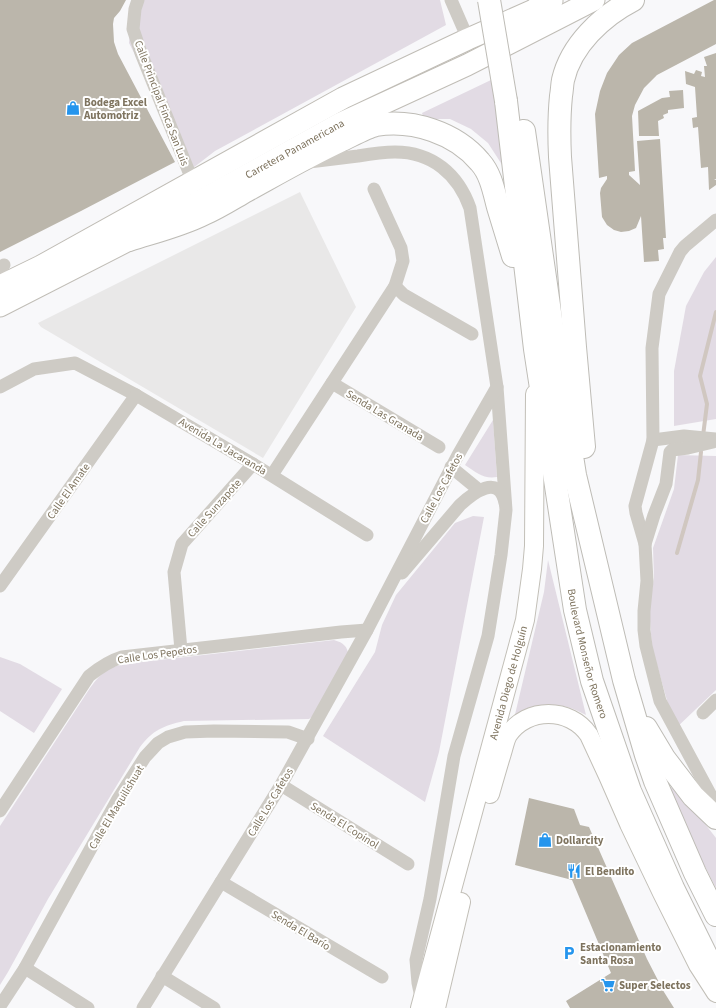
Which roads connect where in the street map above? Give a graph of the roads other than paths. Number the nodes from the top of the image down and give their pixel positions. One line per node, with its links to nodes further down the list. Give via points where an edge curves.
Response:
1 (138, 0): 11 (street, Calle Principal Finca San Luis, via 133,29)
2 (451, 0): 8 (street)
3 (489, 0): 9 (highway, bridge)
4 (504, 0): 9 (highway)
5 (594, 0): 14 (main road, Carretera Panamericana, via 467,65 342,123)
6 (633, 0): 35 (highway, via 600,22 578,47 563,81 559,129 575,347)
7 (547, 3): 8 (main road, Carretera Panamericana)
8 (468, 39): 11 (main road, Carretera Panamericana, via 343,98)
9 (512, 99): 18 (highway); 35 (highway, via 575,475)
10 (296, 163): 14 (highway, via 204,214); 18 (highway, via 374,125 410,125 448,136 466,148 487,173); 23 (street, via 395,152 410,153 435,162 450,174 467,198 470,208)
11 (193, 182): 15 (main road, Carretera Panamericana)
12 (374, 189): 16 (street, via 401,248 403,261)
13 (716, 220): 25 (street, via 680,252 659,294 652,348)
14 (129, 240): 17 (main road, Carretera Panamericana)
15 (0, 286)
16 (395, 286): 19 (street, via 404,295); 21 (street)
17 (0, 306)
18 (530, 311): 20 (highway, Boulevard Monseñor Romero)
19 (472, 334)
20 (534, 349): 52 (highway, Boulevard Monseñor Romero, via 575,610 592,681 630,791 673,888); 56 (street, Avenida Diego de Holguín, via 534,546 525,620)
21 (332, 383): 27 (street, Senda Las Granada); 30 (street)
22 (0, 387): 24 (street, Avenida La Jacaranda, via 34,369 75,363)
23 (497, 387): 29 (street, Calle Los Cafetos); 32 (street)
24 (136, 395): 28 (street, Avenida La Jacaranda); 36 (street, Calle El Amate)
25 (653, 440): 26 (street, via 684,436); 34 (street, via 635,506)
26 (716, 440): 34 (street, via 670,452 666,484)
27 (439, 447)
28 (253, 464): 30 (street, Avenida La Jacaranda); 39 (street, Calle Sunzapote, via 182,544 174,572)
29 (451, 467): 31 (street); 37 (street, Calle Los Cafetos)
30 (272, 475): 33 (street, Avenida La Jacaranda)
31 (479, 490): 32 (street, via 488,487 499,490); 37 (street, Calle Los Cafetos, via 460,505)
32 (506, 510): 56 (street, via 488,636 454,756 430,899 416,960 418,983)
33 (367, 536)
34 (645, 544): 45 (street, via 647,581 644,630 660,701)
35 (599, 581): 40 (highway)
36 (0, 586)
37 (388, 590): 38 (street, Calle Los Cafetos)
38 (367, 630): 39 (street, Calle Los Pepetos); 43 (street, Calle Los Cafetos)
39 (181, 650): 46 (street, Calle Los Pepetos, via 122,657 100,667 89,676)
40 (624, 680): 47 (highway, via 643,724 664,758 693,796); 50 (highway, via 655,781)
41 (716, 700): 42 (street)
42 (703, 713)
43 (308, 739): 44 (street, Calle Los Cafetos); 51 (street, Calle El Maquilishuat, via 288,732 214,731 185,732 158,743 145,757 118,799)
44 (281, 786): 48 (street, Senda El Copinol); 49 (street, Calle Los Cafetos)
45 (716, 805)
46 (0, 811)
47 (716, 818)
48 (408, 864)
49 (221, 882): 53 (street, Calle Los Cafetos); 54 (street, Senda El Barío)
50 (716, 916)
51 (25, 968): 57 (street, Calle El Maquilishuat); 58 (street)
52 (716, 975)
53 (162, 976): 59 (street, Calle Los Cafetos); 60 (street)
54 (382, 977)
55 (716, 993): 56 (street, Avenida Diego de Holguín, via 698,965 662,893 589,735 573,720 549,713 526,719 515,726 507,737 460,906)
56 (426, 1005)
57 (0, 1006)
58 (88, 1008)
59 (143, 1008)
60 (214, 1008)

